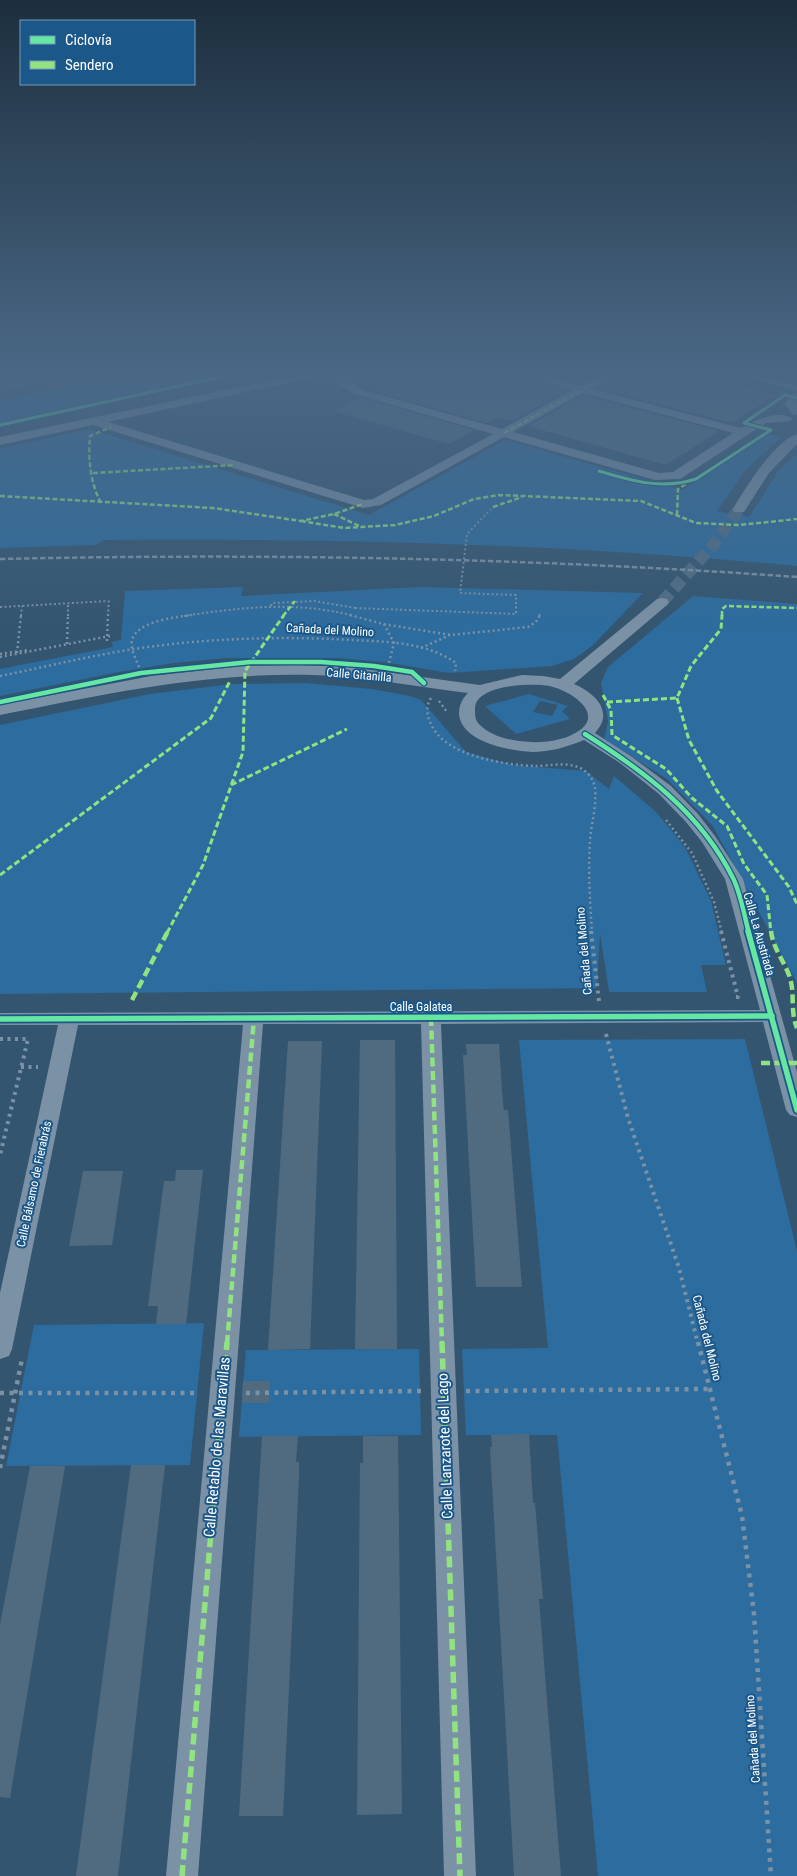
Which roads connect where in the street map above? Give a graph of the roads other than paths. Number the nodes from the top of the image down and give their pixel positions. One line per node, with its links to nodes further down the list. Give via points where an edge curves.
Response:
1 (215, 459): 2 (street, via 363,504 376,502)
2 (457, 459)
3 (594, 459): 6 (street, via 659,477)
4 (703, 459): 6 (street)
5 (773, 459): 7 (street)
6 (676, 476)
7 (739, 509)
8 (662, 602): 9 (street)
9 (563, 685): 10 (street, via 522,680 501,682); 12 (street, via 594,705 594,723)
10 (481, 690): 11 (street, Calle Gitanilla, via 436,692 354,673 211,672 150,680); 12 (street, via 466,709 468,721 488,737 513,745 536,747 560,744)
11 (0, 710)
12 (585, 734): 13 (street, Calle La Austriada, via 666,790 709,840 734,880)
13 (772, 1016): 14 (street, Calle Galatea, via 600,1008); 18 (street, Calle La Austriada)
14 (431, 1017): 15 (street, Calle Galatea); 21 (street, Calle Lanzarote del Lago)
15 (254, 1018): 17 (street, Calle Galatea); 20 (street, Calle Retablo de las Maravillas)
16 (0, 1019): 17 (street, Calle Galatea)
17 (69, 1019): 19 (street, Calle Bálsamo de Fierabrás)
18 (797, 1110)
19 (0, 1349)
20 (182, 1876)
21 (460, 1876)

